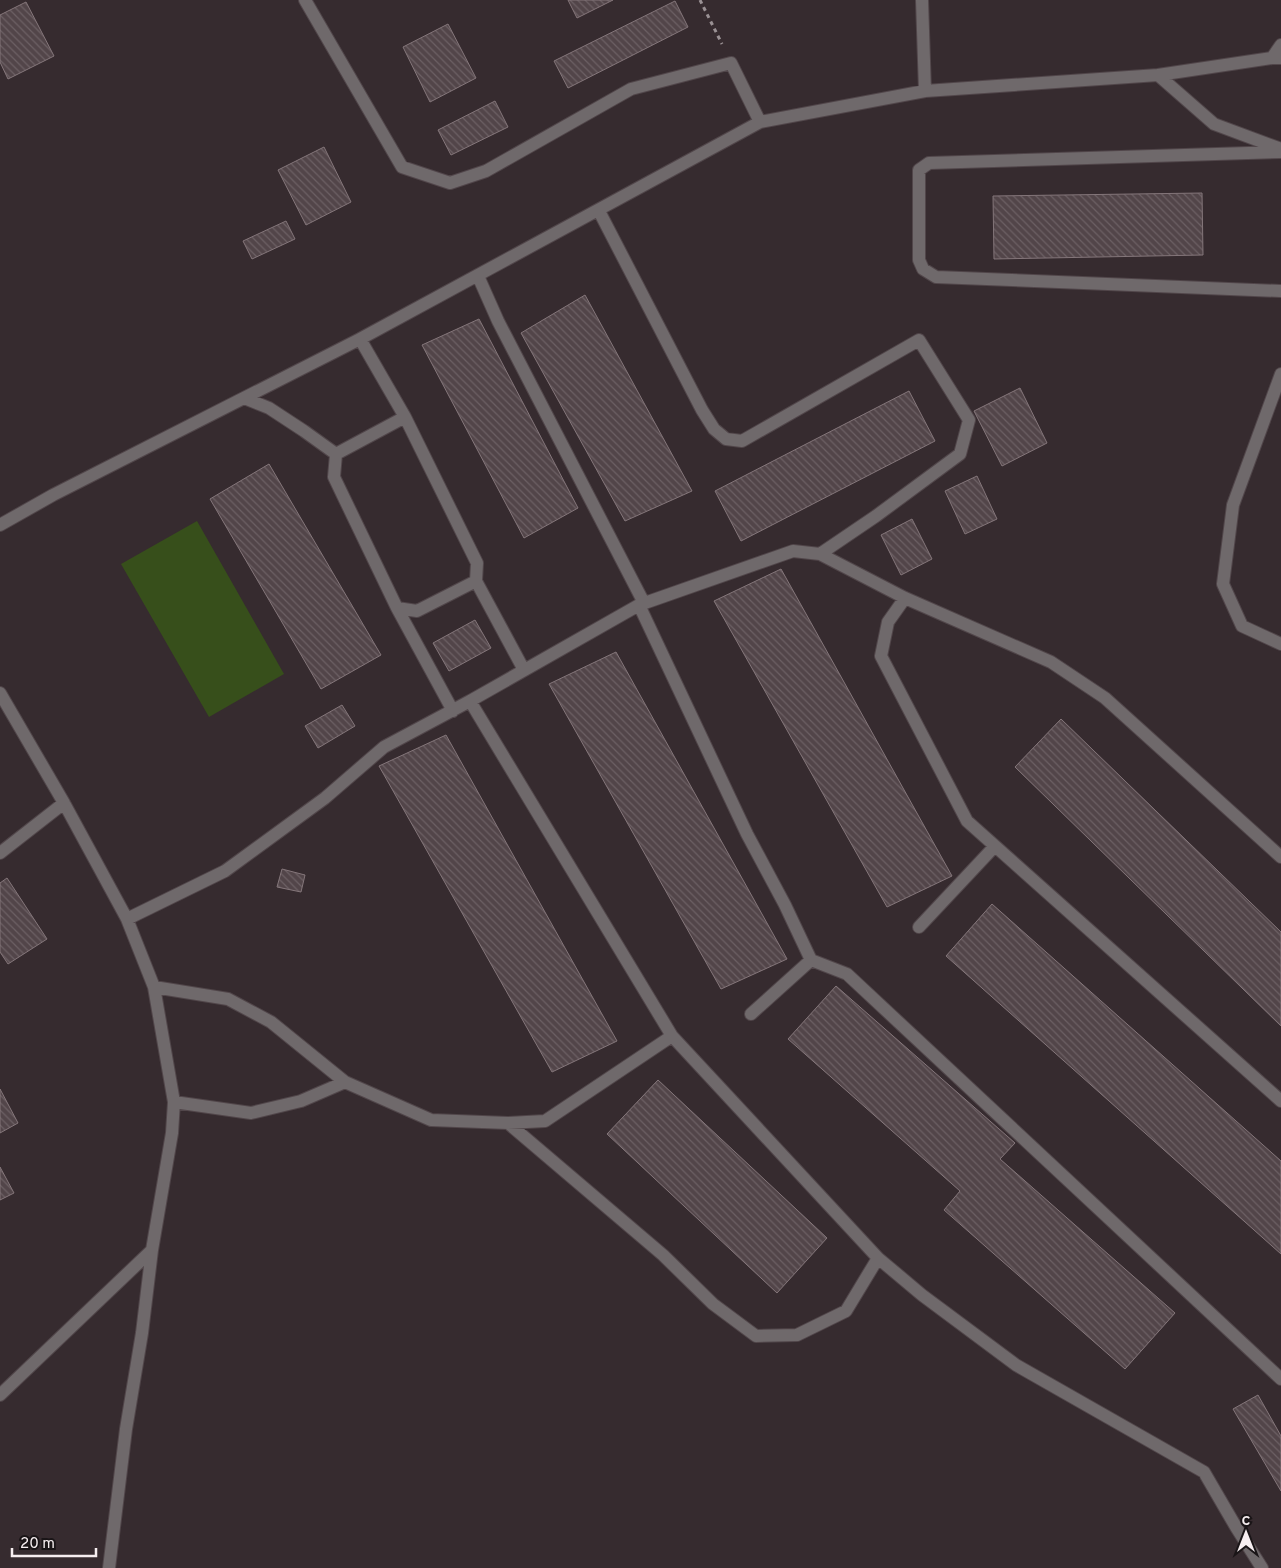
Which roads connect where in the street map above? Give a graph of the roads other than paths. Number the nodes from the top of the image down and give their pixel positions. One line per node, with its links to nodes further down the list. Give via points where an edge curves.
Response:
1 (306, 0): 7 (street, via 402,167 450,183 486,171 631,89 731,63)
2 (922, 0): 6 (street)
3 (1281, 45): 4 (street)
4 (1276, 58): 5 (street)
5 (1158, 75): 6 (street); 8 (street, via 1214,124)
6 (925, 90): 7 (street)
7 (760, 122): 9 (street)
8 (1281, 150): 11 (street, via 929,163 919,170 919,260 923,269 936,277)
9 (599, 211): 10 (street); 18 (street, via 702,410 714,429 726,439 742,441 920,340 969,420 960,454)
10 (478, 276): 12 (street); 21 (street)
11 (1281, 291)
12 (360, 339): 14 (street); 15 (street)
13 (1281, 374): 23 (street, via 1233,505 1223,584 1242,626)
14 (244, 398): 16 (street, via 269,408); 17 (street)
15 (404, 417): 16 (street); 19 (street, via 477,563)
16 (336, 454): 22 (street, via 334,478)
17 (0, 526)
18 (820, 554): 20 (street); 21 (street, via 793,551)
19 (476, 581): 22 (street, via 417,611); 24 (street)
20 (905, 598): 29 (street, via 888,622 881,656 967,821); 31 (street, via 1051,662 1105,698)
21 (642, 604): 24 (street); 34 (street, via 747,834)
22 (397, 608): 27 (street)
23 (1281, 644)
24 (524, 670): 26 (street)
25 (0, 693): 28 (street)
26 (470, 702): 27 (street); 37 (street)
27 (453, 711): 32 (street, via 384,747 325,798 225,871)
28 (64, 803): 30 (street); 32 (street)
29 (995, 846): 33 (street); 39 (street)
30 (0, 853)
31 (1281, 857)
32 (127, 919): 35 (street)
33 (919, 927)
34 (811, 960): 36 (street); 44 (street, via 847,974)
35 (154, 987): 38 (street, via 228,999 271,1022); 40 (street)
36 (751, 1014)
37 (672, 1036): 41 (street, via 545,1121); 43 (street)
38 (345, 1082): 40 (street, via 301,1101 251,1113); 41 (street, via 432,1120)
39 (1281, 1101)
40 (174, 1102): 42 (street, via 172,1133)
41 (508, 1123): 43 (street, via 663,1255 713,1304 756,1336 797,1335 846,1312)
42 (152, 1250): 45 (street); 46 (street)
43 (878, 1258): 47 (street, via 1016,1365 1204,1472)
44 (1281, 1379)
45 (0, 1395)
46 (109, 1568)
47 (1262, 1568)

